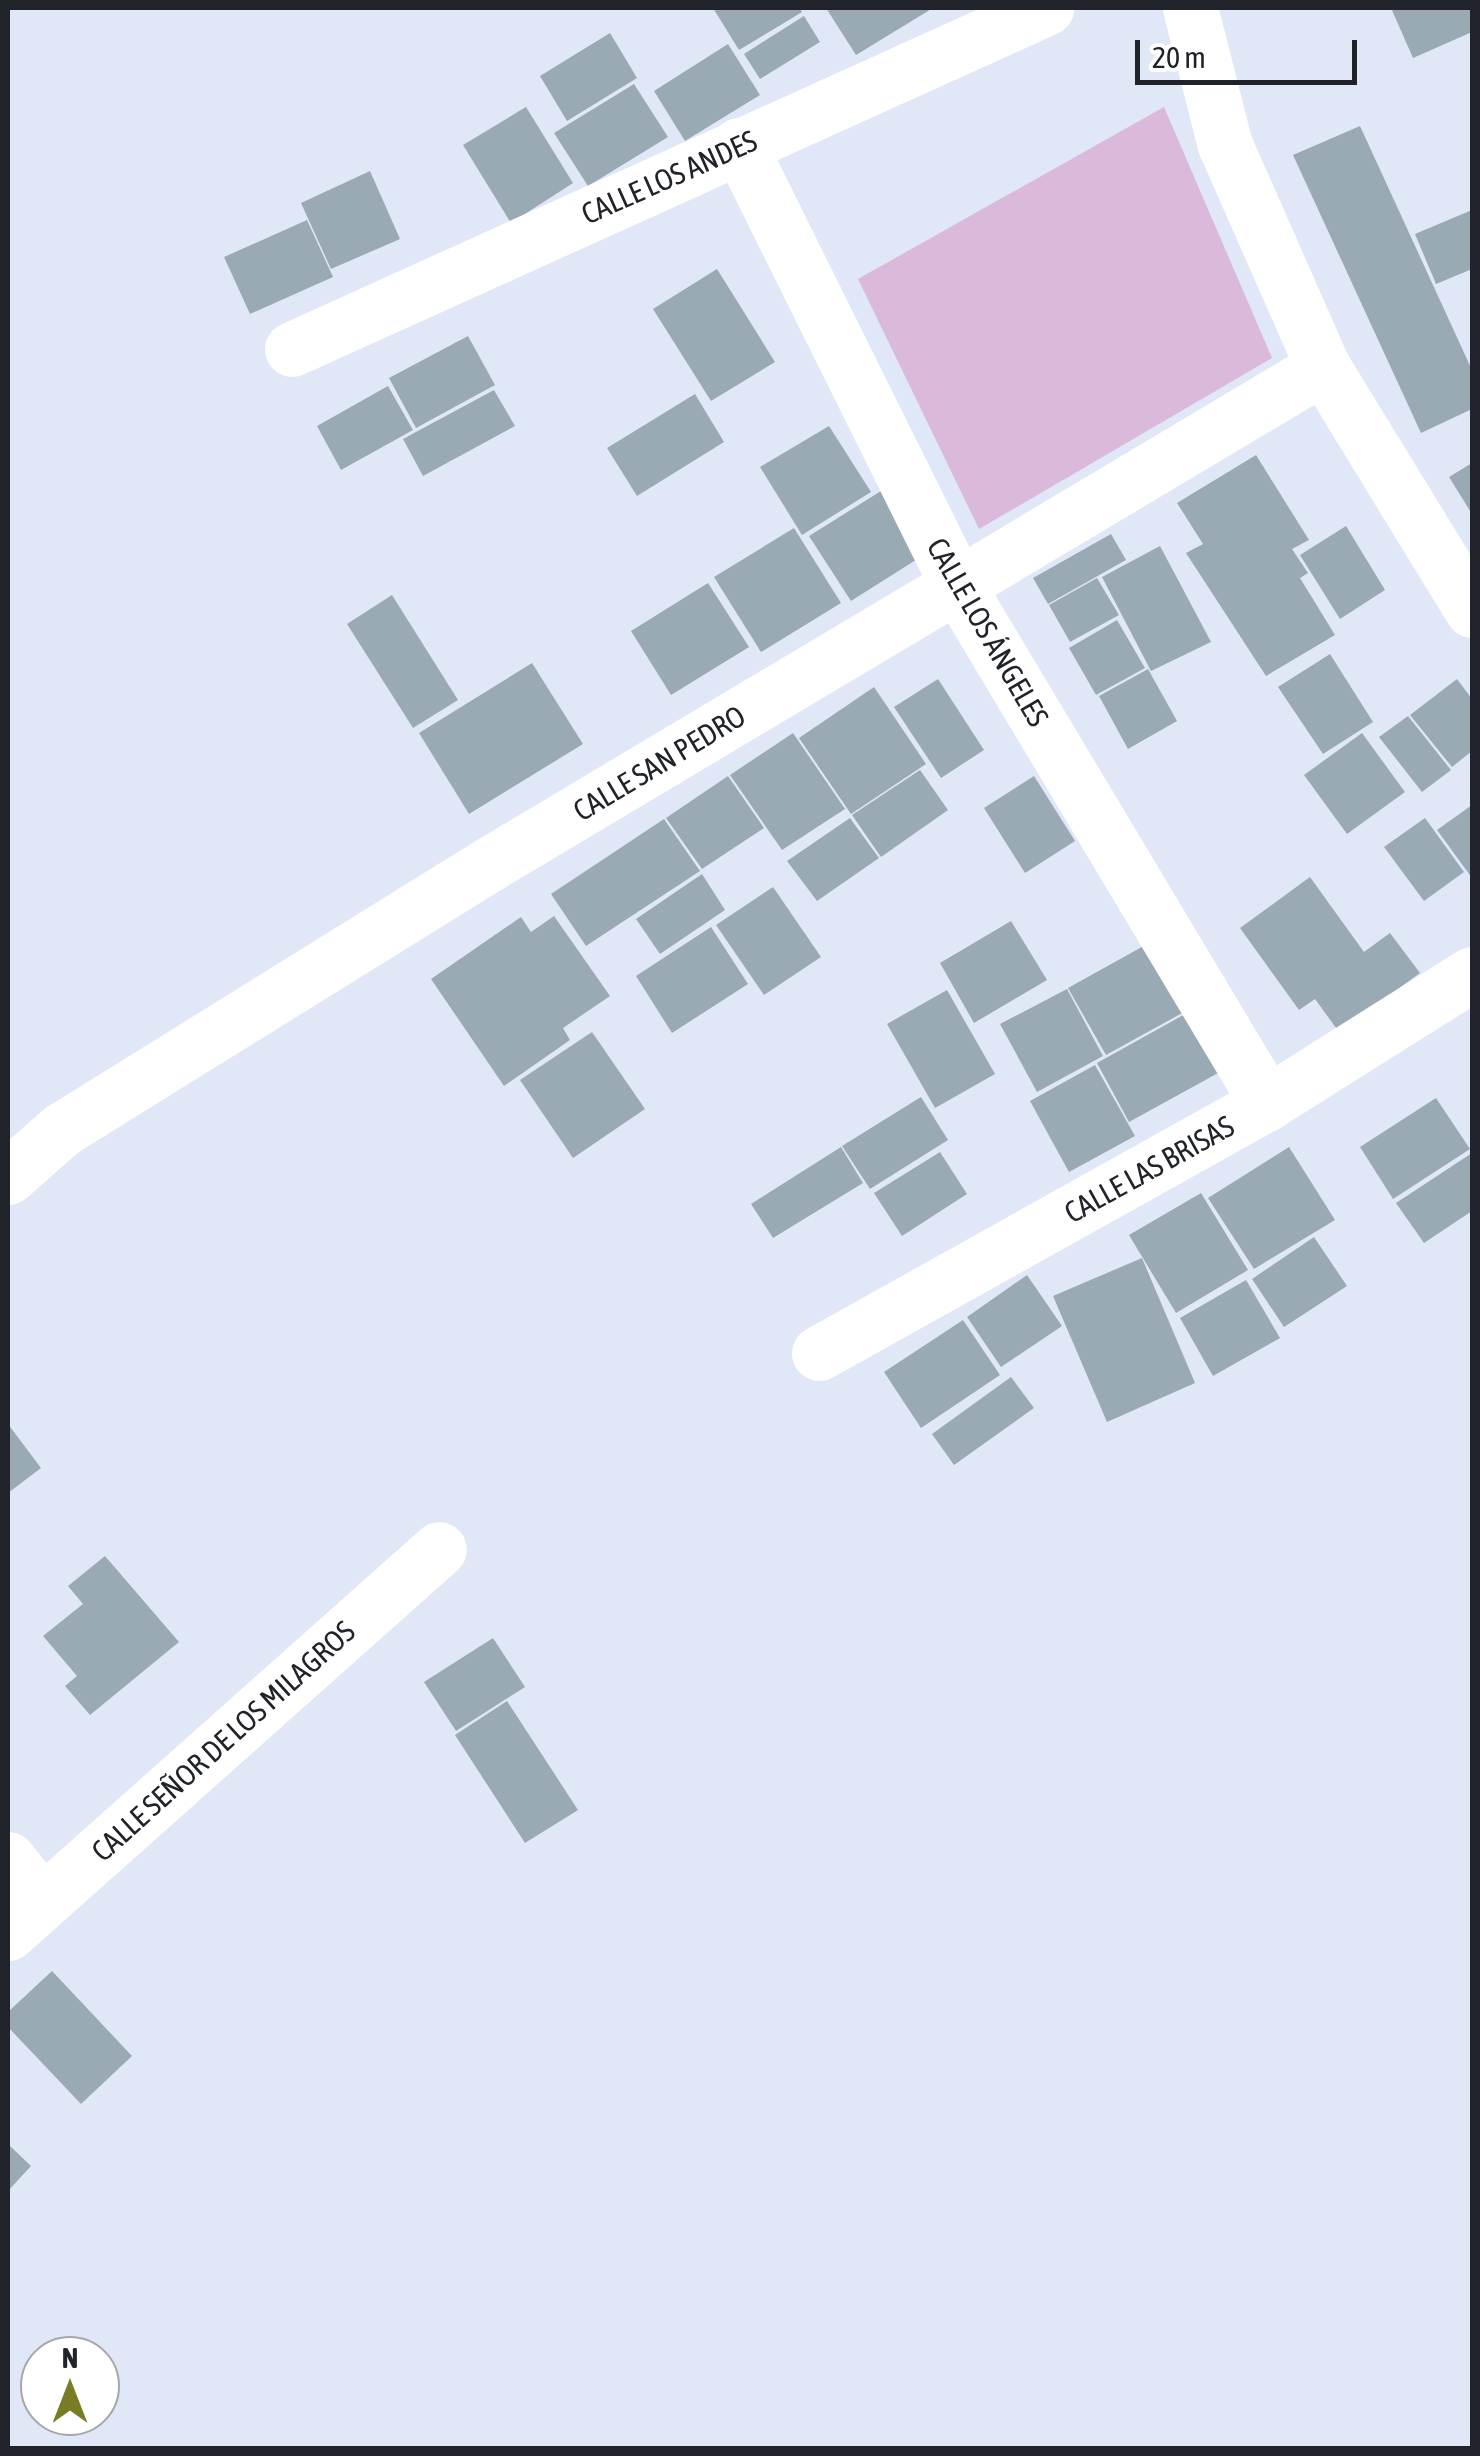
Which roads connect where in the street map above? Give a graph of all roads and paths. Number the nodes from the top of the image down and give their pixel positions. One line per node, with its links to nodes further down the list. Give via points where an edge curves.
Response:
1 (1046, 8): 3 (street, CALLE LOS ANDES)
2 (1190, 8): 5 (street, via 1225,145)
3 (739, 145): 4 (street, CALLE LOS ANDES); 6 (street, CALLE LOS ÁNGELES)
4 (292, 349)
5 (1322, 366): 6 (street, CALLE SAN PEDRO); 7 (street)
6 (957, 586): 9 (street, CALLE LOS ÁNGELES); 10 (street, CALLE SAN PEDRO, via 60,1130)
7 (1472, 610)
8 (1472, 974): 9 (street, CALLE LAS BRISAS)
9 (1267, 1103): 11 (street, CALLE LAS BRISAS)
10 (8, 1177)
11 (819, 1353)
12 (438, 1550): 14 (street, CALLE SEÑOR DE LOS MILAGROS)
13 (8, 1858): 14 (street)
14 (25, 1918)

